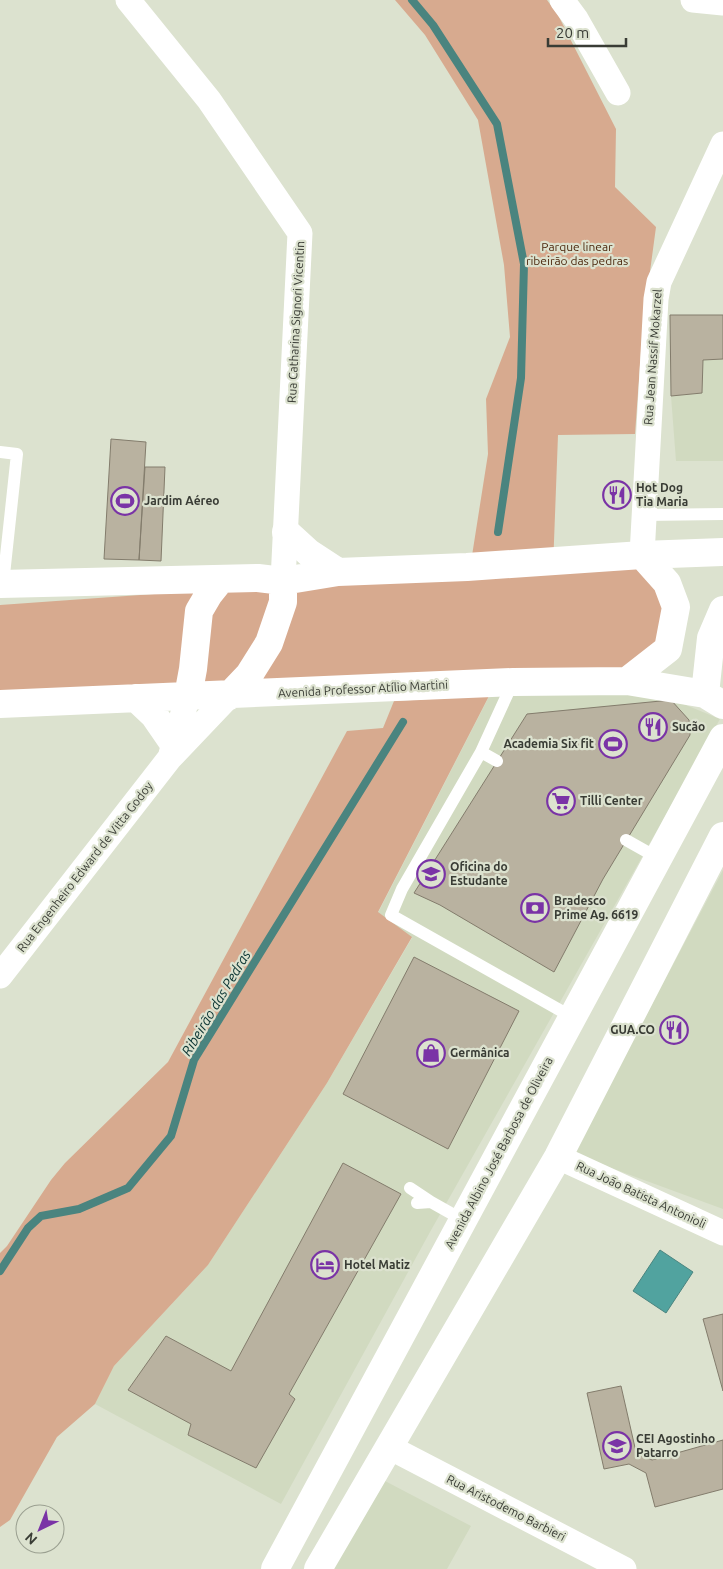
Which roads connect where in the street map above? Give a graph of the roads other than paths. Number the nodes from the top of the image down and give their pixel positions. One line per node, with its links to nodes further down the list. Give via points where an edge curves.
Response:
1 (128, 0): 10 (street, Rua Catharina Signori Vicentin, via 209,100 300,233)
2 (562, 0): 5 (street)
3 (693, 0): 4 (street)
4 (723, 3)
5 (618, 93)
6 (723, 144): 9 (street, Rua Jean Nassif Mokarzel, via 659,282)
7 (0, 452): 16 (lane, via 17,454)
8 (723, 514): 9 (lane)
9 (643, 515): 12 (street, Rua Jean Nassif Mokarzel)
10 (286, 532): 13 (main road, via 309,553); 15 (street, Rua Catharina Signori Vicentin)
11 (723, 552): 12 (main road)
12 (642, 555): 13 (main road); 18 (main road, via 667,582 676,607 668,649)
13 (338, 572): 15 (main road)
14 (220, 579): 15 (main road); 16 (main road); 20 (main road, via 199,611)
15 (283, 581): 21 (main road, via 283,602 269,644 249,675)
16 (1, 584)
17 (723, 610): 23 (main road, via 711,638)
18 (627, 681): 19 (main road, Avenida Professor Atílio Martini); 23 (main road, Avenida Professor Atílio Martini)
19 (513, 682): 21 (main road, Avenida Professor Atílio Martini); 27 (lane)
20 (188, 696): 21 (main road, Avenida Professor Atílio Martini); 22 (main road, Avenida Professor Atílio Martini); 26 (street, Rua Engenheiro Edward de Vitta Godoy)
21 (229, 696): 26 (street, Rua Engenheiro Edward de Vitta Godoy)
22 (136, 698): 24 (main road, Avenida Professor Atílio Martini); 26 (main road, via 154,715)
23 (714, 699)
24 (0, 704)
25 (723, 738): 31 (main road, Avenida Albino José Barbosa de Oliveira)
26 (172, 751): 32 (street, Rua Engenheiro Edward de Vitta Godoy)
27 (480, 752): 28 (lane); 33 (lane, via 391,915)
28 (497, 761)
29 (723, 836): 34 (main road)
30 (626, 840): 31 (lane)
31 (658, 858): 33 (main road, Avenida Albino José Barbosa de Oliveira)
32 (0, 976)
33 (572, 1017): 38 (main road, Avenida Albino José Barbosa de Oliveira)
34 (558, 1157): 39 (street, Rua João Batista Antonioli); 40 (main road)
35 (410, 1188): 36 (lane)
36 (431, 1202): 37 (lane); 38 (lane)
37 (417, 1203)
38 (462, 1220): 41 (main road, Avenida Albino José Barbosa de Oliveira)
39 (723, 1233)
40 (388, 1448): 42 (main road); 43 (street, Rua Aristodemo Barbieri)
41 (275, 1569)
42 (318, 1569)
43 (624, 1569)

